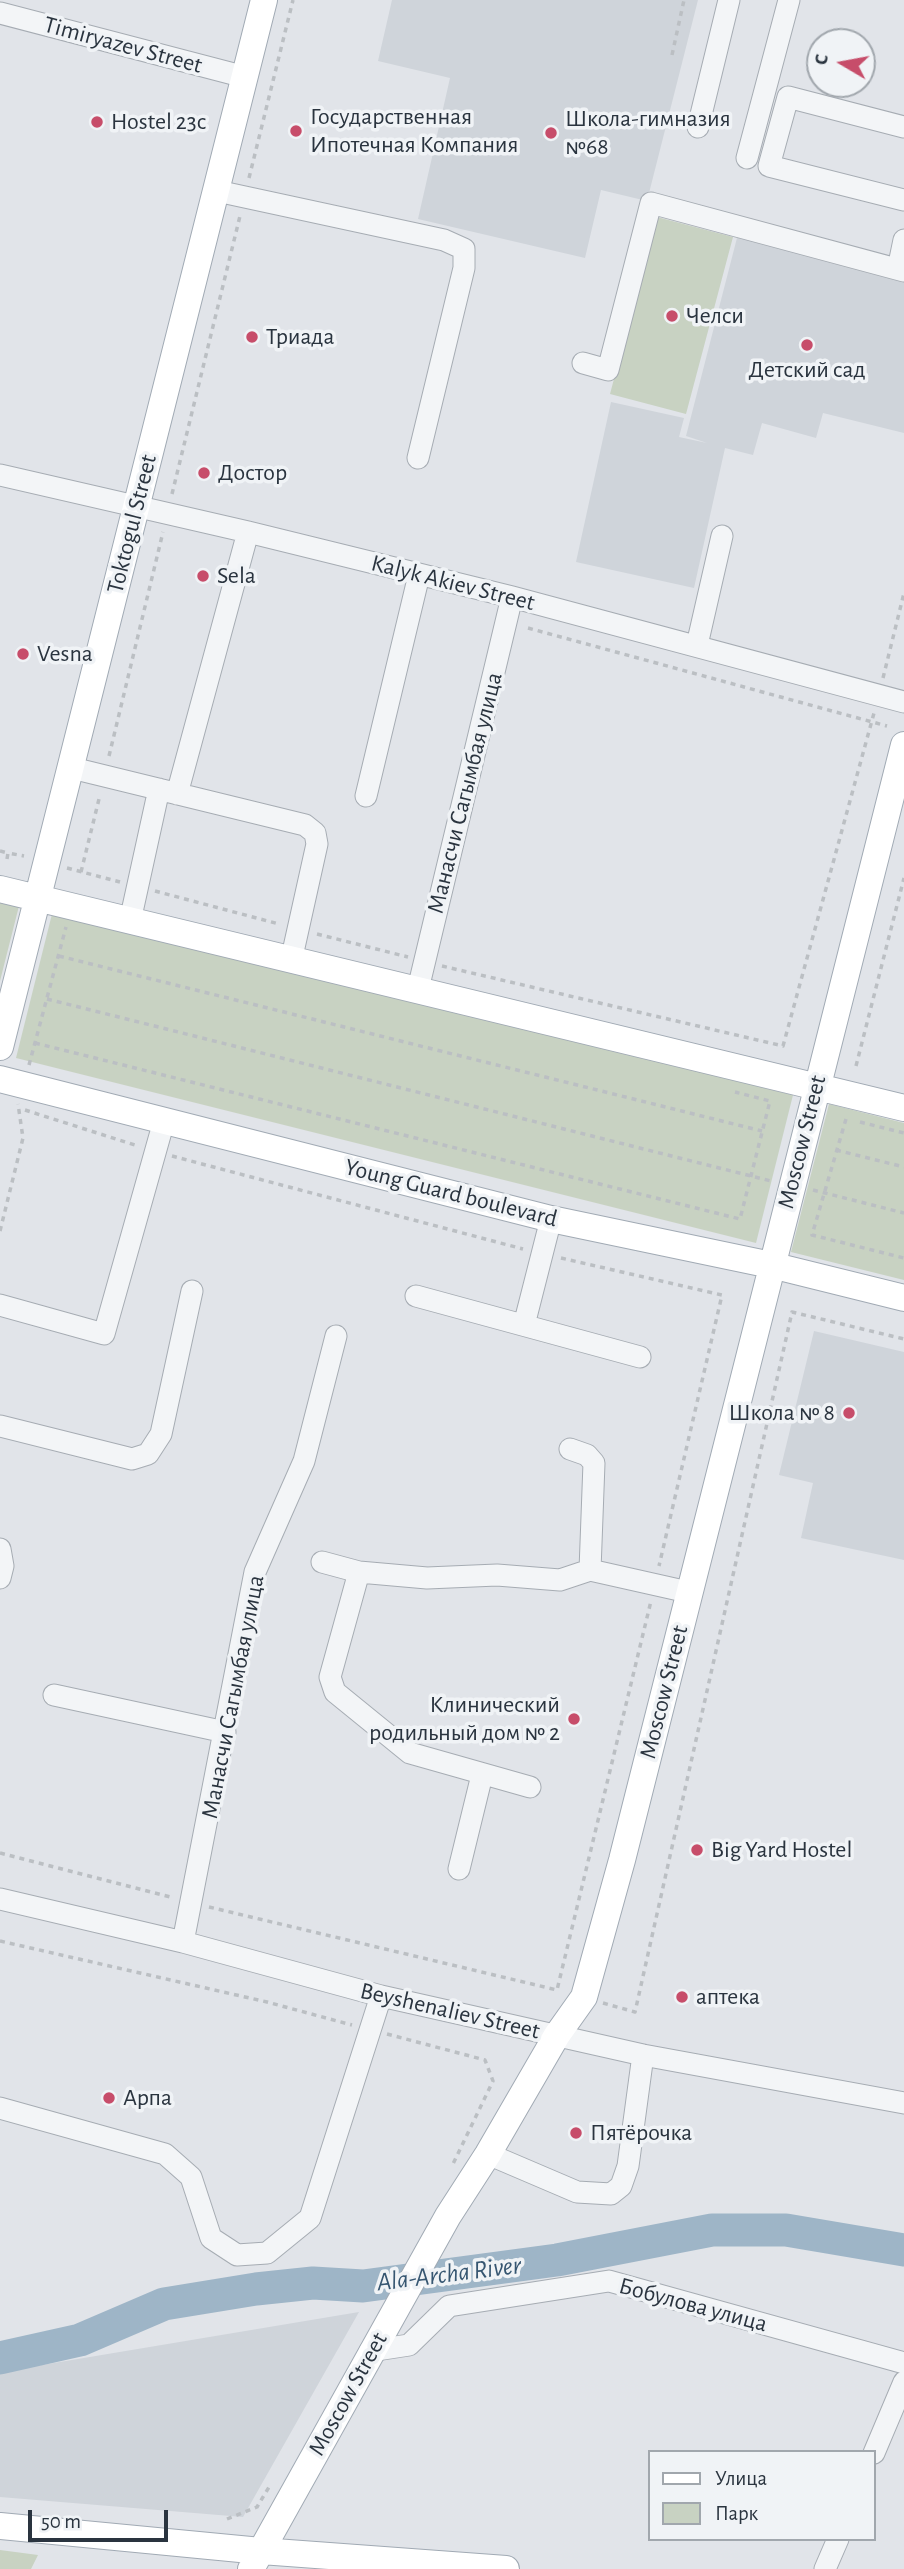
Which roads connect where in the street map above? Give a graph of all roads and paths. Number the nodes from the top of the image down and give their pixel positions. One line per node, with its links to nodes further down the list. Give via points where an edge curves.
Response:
1 (264, 0): 8 (main road, Toktogul Street)
2 (293, 0): 13 (path)
3 (684, 0): 7 (path)
4 (729, 0): 9 (street)
5 (789, 0): 11 (street)
6 (0, 13): 8 (street, Timiryazev Street)
7 (672, 55)
8 (245, 77): 12 (main road, Toktogul Street)
9 (698, 127)
10 (904, 127): 14 (street, via 788,97 769,166)
11 (747, 158)
12 (217, 191): 13 (street); 20 (main road, Toktogul Street)
13 (245, 197): 18 (street, via 444,240 464,249 464,268); 21 (path)
14 (904, 200)
15 (904, 240): 16 (street)
16 (901, 270): 17 (street, via 651,203 608,370)
17 (583, 363)
18 (418, 458)
19 (0, 475): 20 (street, Kalyk Akiev Street)
20 (136, 506): 21 (street, Kalyk Akiev Street); 33 (main road, Toktogul Street)
21 (167, 513): 22 (street, Kalyk Akiev Street); 34 (path)
22 (248, 532): 24 (street, Kalyk Akiev Street); 35 (street)
23 (722, 536): 28 (street)
24 (419, 575): 26 (street, Kalyk Akiev Street); 36 (street)
25 (904, 593): 29 (path)
26 (512, 597): 28 (street, Kalyk Akiev Street); 49 (street, Манасчи Сагымбая улица)
27 (528, 628): 31 (path)
28 (697, 645): 29 (street, Kalyk Akiev Street)
29 (878, 695): 30 (street, Kalyk Akiev Street); 31 (path)
30 (904, 702)
31 (871, 722): 32 (path); 52 (path)
32 (895, 735): 57 (main road, Moscow Street)
33 (72, 768): 34 (street); 44 (main road, Toktogul Street)
34 (104, 776): 35 (street); 41 (path)
35 (168, 791): 45 (street); 48 (street, via 305,825 314,833 317,844)
36 (366, 796)
37 (0, 850): 38 (path)
38 (8, 853): 39 (path); 40 (path)
39 (24, 856)
40 (7, 859)
41 (81, 872)
42 (904, 878): 55 (path)
43 (0, 888): 44 (main road)
44 (39, 898): 45 (main road); 53 (main road, Toktogul Street)
45 (130, 921): 48 (main road)
46 (68, 922): 47 (path)
47 (59, 956): 50 (path); 61 (path)
48 (291, 961): 49 (main road)
49 (418, 989): 57 (main road)
50 (47, 999): 51 (path); 66 (path)
51 (35, 1043): 54 (path); 66 (path, via 740,1219)
52 (783, 1046)
53 (0, 1047)
54 (29, 1066)
55 (856, 1066)
56 (0, 1079): 60 (main road, Young Guard boulevard)
57 (816, 1085): 59 (main road); 67 (main road, Moscow Street)
58 (770, 1101): 61 (path)
59 (904, 1108)
60 (164, 1121): 64 (street); 70 (main road, Young Guard boulevard)
61 (762, 1131): 66 (path)
62 (904, 1133): 63 (path, via 844,1118)
63 (836, 1150): 65 (path); 68 (path)
64 (155, 1152): 71 (path, via 17,1108 23,1138); 72 (path); 79 (street, via 104,1334)
65 (904, 1167)
66 (750, 1176): 67 (path)
67 (791, 1185): 68 (path); 74 (main road, Moscow Street)
68 (825, 1193): 69 (path); 73 (path, via 812,1235)
69 (904, 1213)
70 (551, 1219): 72 (street); 74 (main road, Young Guard boulevard)
71 (0, 1231)
72 (542, 1254): 76 (path); 80 (street)
73 (904, 1258)
74 (771, 1265): 78 (main road, Young Guard boulevard); 91 (main road, Moscow Street)
75 (192, 1292): 84 (street, via 161,1433 148,1454 132,1459)
76 (722, 1295)
77 (416, 1296): 80 (street)
78 (904, 1298)
79 (0, 1305)
80 (524, 1325): 83 (street)
81 (336, 1336): 93 (street, Манасчи Сагымбая улица, via 304,1461 255,1572)
82 (904, 1339): 101 (path, via 792,1312)
83 (640, 1357)
84 (0, 1426)
85 (570, 1449): 88 (street, via 594,1463)
86 (0, 1549): 90 (street)
87 (322, 1562): 89 (street)
88 (590, 1570): 89 (street, via 560,1580); 91 (street)
89 (359, 1572): 94 (street, via 330,1677 335,1692 411,1753)
90 (0, 1578)
91 (688, 1592): 103 (main road, Moscow Street, via 584,1997)
92 (54, 1695): 93 (street)
93 (225, 1732): 99 (street, Манасчи Сагымбая улица)
94 (482, 1775): 95 (street); 96 (street)
95 (530, 1787)
96 (459, 1869)
97 (0, 1899): 99 (street, Beyshenaliev Street)
98 (0, 1941): 102 (path)
99 (183, 1942): 100 (street, Beyshenaliev Street)
100 (382, 1996): 102 (street); 103 (street, Beyshenaliev Street)
101 (635, 2012)
102 (370, 2029): 106 (street, via 310,2218 267,2253 237,2255 211,2238 191,2177 165,2154); 108 (path, via 485,2060 493,2081)
103 (557, 2035): 104 (street, Beyshenaliev Street); 107 (main road, Moscow Street)
104 (643, 2055): 105 (street, Beyshenaliev Street); 107 (street, via 628,2166 621,2186 611,2194 577,2192)
105 (904, 2102)
106 (0, 2108)
107 (488, 2154): 109 (main road, Moscow Street)
108 (452, 2165)
109 (370, 2351): 110 (street, Бобулова улица, via 409,2345 449,2306 609,2281); 115 (main road, Moscow Street)
110 (904, 2363)
111 (904, 2382): 112 (street)
112 (875, 2450)
113 (0, 2526): 115 (main road)
114 (837, 2541): 117 (street)
115 (256, 2560): 116 (main road)
116 (506, 2569)
117 (825, 2569)

